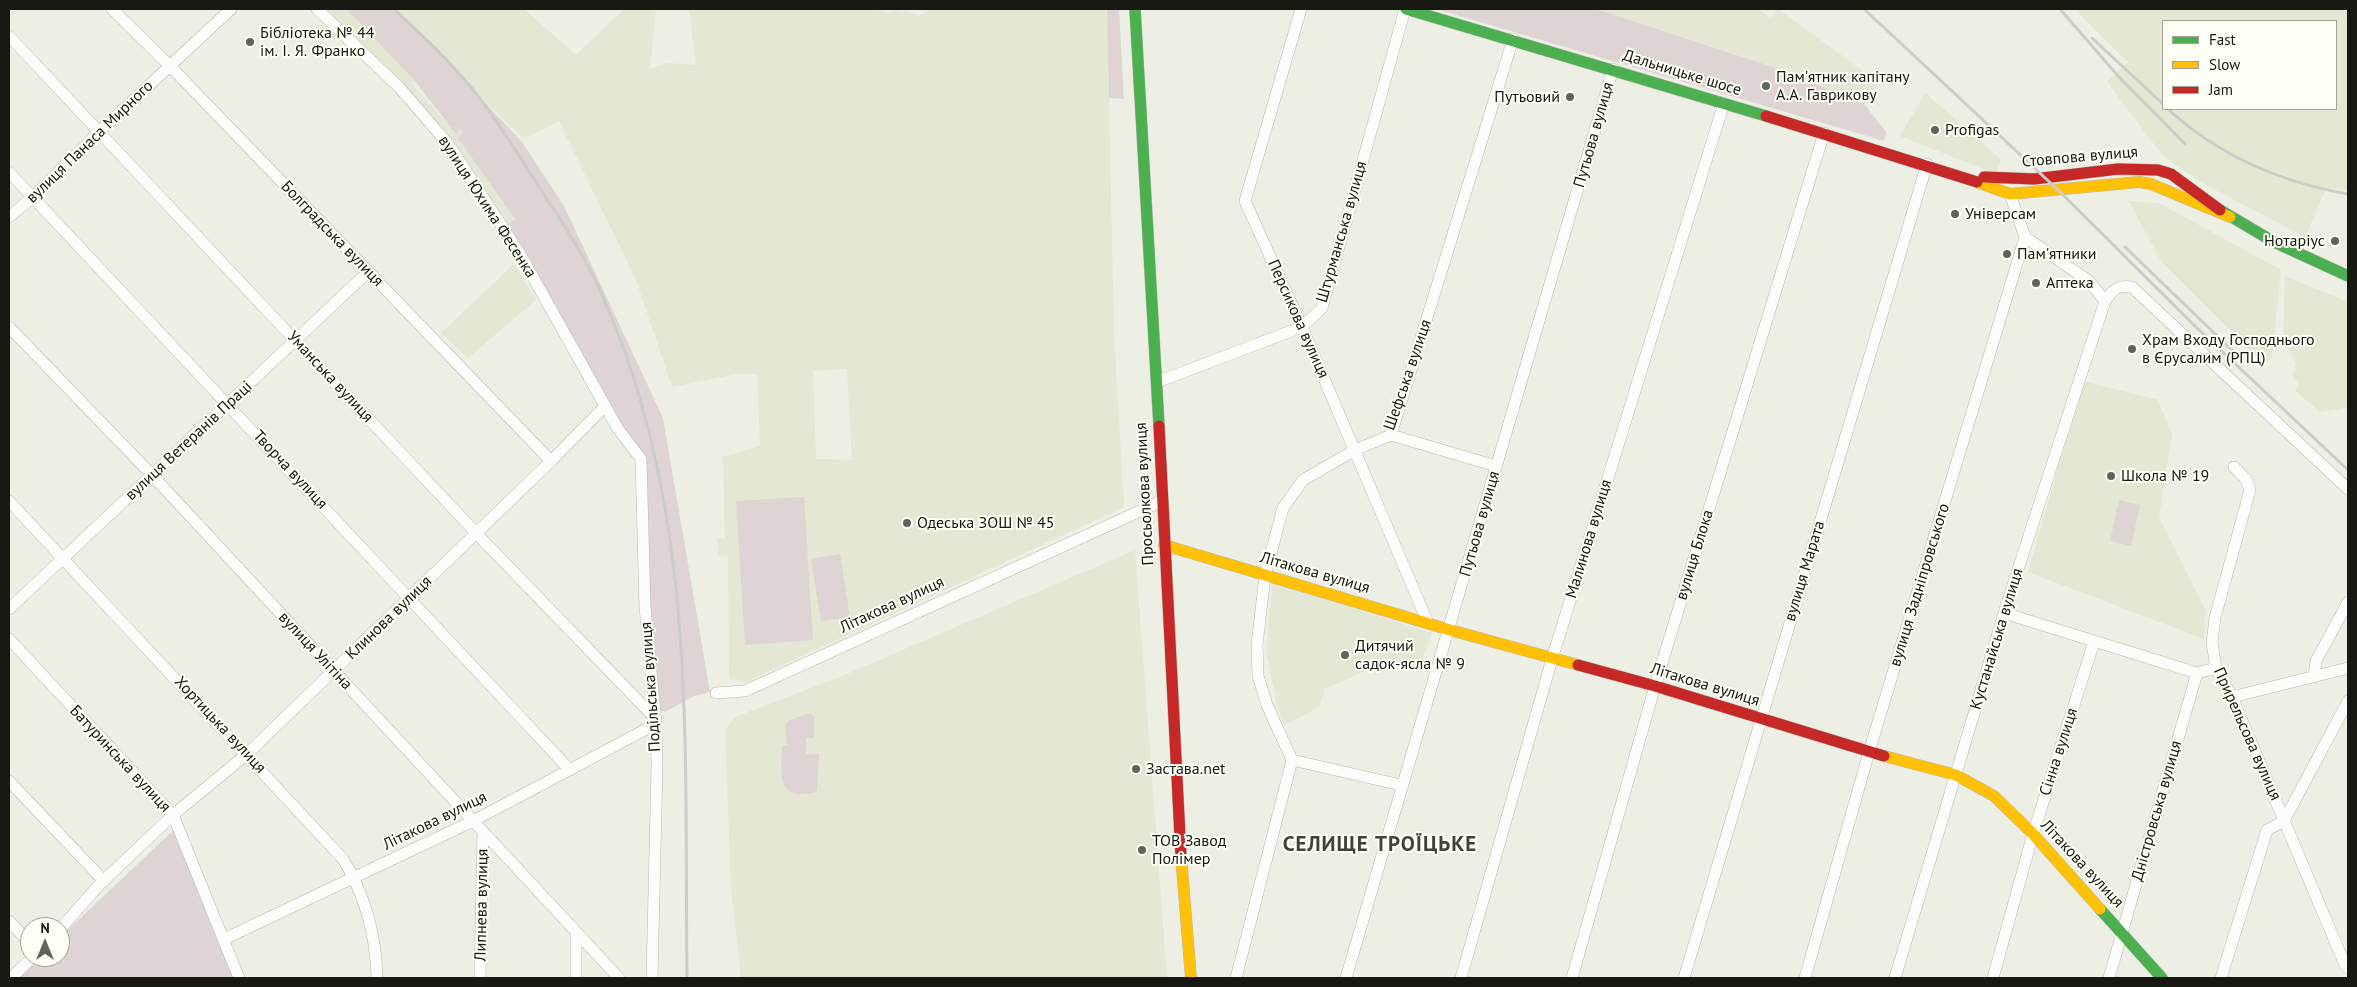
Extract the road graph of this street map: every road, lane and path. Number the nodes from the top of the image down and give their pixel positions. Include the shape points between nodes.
1 (112, 9) edge
2 (231, 9) edge
3 (317, 9) edge
4 (1135, 9) edge
5 (1301, 9) edge
6 (1406, 9) edge
7 (9, 36) edge
8 (1513, 39) junction
9 (170, 66) junction
10 (1613, 69) junction
11 (1724, 102) junction
12 (99, 132) junction
13 (1824, 133) junction
14 (1927, 164) junction
15 (1948, 170) junction
16 (9, 172) edge
17 (2010, 194) junction
18 (33, 197) junction
19 (9, 217) edge
20 (2230, 217) junction
21 (2025, 237) junction
22 (368, 272) junction
23 (2348, 276) edge
24 (2105, 301) junction
25 (9, 327) edge
26 (1302, 327) junction
27 (294, 340) junction
28 (1157, 382) junction
29 (228, 405) junction
30 (606, 406) junction
31 (1391, 435) junction
32 (1355, 450) junction
33 (551, 461) junction
34 (1496, 466) junction
35 (2234, 468) dead end
36 (152, 475) junction
37 (2348, 488) edge
38 (9, 501) edge
39 (1162, 501) junction
40 (476, 533) junction
41 (1164, 545) junction
42 (63, 559) junction
43 (1265, 576) junction
44 (410, 598) junction
45 (2348, 602) edge
46 (9, 610) edge
47 (2004, 613) junction
48 (1428, 623) junction
49 (1450, 630) junction
50 (9, 639) edge
51 (2094, 642) junction
52 (1552, 658) junction
53 (2216, 668) junction
54 (2348, 668) edge
55 (334, 671) junction
56 (2197, 673) junction
57 (2314, 677) junction
58 (1654, 686) junction
59 (716, 693) dead end
60 (2232, 697) junction
61 (2348, 701) edge
62 (1761, 719) junction
63 (654, 720) junction
64 (1870, 752) junction
65 (247, 754) junction
66 (1292, 760) junction
67 (570, 770) junction
68 (1956, 775) junction
69 (9, 781) edge
70 (1401, 785) junction
71 (172, 815) junction
72 (2284, 820) junction
73 (473, 821) junction
74 (483, 832) junction
75 (2033, 834) junction
76 (354, 878) junction
77 (104, 881) junction
78 (70, 918) edge
79 (9, 921) edge
80 (576, 932) junction
81 (2123, 932) junction
82 (20, 933) edge
83 (224, 939) junction
84 (23, 967) edge
85 (2348, 968) edge
86 (11, 978) edge
87 (239, 978) edge
88 (377, 978) edge
89 (480, 978) edge
90 (576, 978) edge
91 (619, 978) edge
92 (652, 978) edge
93 (1191, 978) edge
94 (1236, 978) edge
95 (1346, 978) edge
96 (1461, 978) edge
97 (1572, 978) edge
98 (1684, 978) edge
99 (1805, 978) edge
100 (1895, 978) edge
101 (1993, 978) edge
102 (2109, 978) edge
103 (2162, 978) edge
104 (2221, 978) edge

1 - 9 street, Болградська вулиця
2 - 9 street, вулиця Панаса Мирного
3 - 30 street, вулиця Юхима Фесенка via 400,88 449,145 520,254
4 - 28 street, Просьолкова вулиця
5 - 26 street, Персикова вулиця via 1245,201
6 - 8 street, Дальницьке шосе
6 - 26 street, Штурманська вулиця via 1322,308
7 - 12 street, Уманська вулиця
8 - 10 street, Дальницьке шосе
8 - 31 street, Шефська вулиця
9 - 12 street, вулиця Панаса Мирного
9 - 22 street, Болградська вулиця
10 - 11 street, Дальницьке шосе
10 - 34 street, Путьова вулиця
11 - 13 street, Дальницьке шосе
11 - 52 street, Малинова вулиця
12 - 18 street, вулиця Панаса Мирного
12 - 27 street, Уманська вулиця
13 - 14 street, Дальницьке шосе
13 - 58 street, вулиця Блока
14 - 15 street, Дальницьке шосе
14 - 62 street, вулиця Марата
15 - 17 street
15 - 20 street, Стовпова вулиця via 2000,180 2018,180 2138,167 2155,169 2171,174
16 - 18 street, Творча вулиця
17 - 20 street, Стовпова вулиця via 2124,182 2151,184
17 - 21 street
18 - 19 street, вулиця Панаса Мирного
18 - 29 street, Творча вулиця
20 - 23 street, Стовпова вулиця via 2274,242
21 - 24 street via 2089,281
21 - 64 street, вулиця Задніпровського
22 - 27 street, вулиця Ветеранів Праці
22 - 33 street, Болградська вулиця
24 - 37 street via 2115,289 2133,288
24 - 47 street, Кустанайська вулиця
25 - 36 street, вулиця Улітіна
26 - 28 street, Штурманська вулиця
26 - 32 street, Персикова вулиця
27 - 29 street, вулиця Ветеранів Праці
27 - 40 street, Уманська вулиця
28 - 39 street, Просьолкова вулиця
29 - 36 street, вулиця Ветеранів Праці
29 - 44 street, Творча вулиця
30 - 33 street, Клинова вулиця
30 - 63 street, Подільська вулиця via 618,429 641,459 645,607
31 - 32 street, Шефська вулиця
31 - 34 street
32 - 43 street, Шефська вулиця via 1303,480 1283,508
32 - 48 street, Персикова вулиця
33 - 40 street, Клинова вулиця
34 - 49 street, Путьова вулиця
35 - 53 street, Прирельсова вулиця via 2246,479 2250,490 2216,618 2212,643
36 - 42 street, вулиця Ветеранів Праці
36 - 55 street, вулиця Улітіна
38 - 42 street, Хортицька вулиця
39 - 41 street, Просьолкова вулиця
39 - 59 street, Літакова вулиця via 745,691
40 - 44 street, Клинова вулиця
40 - 63 street, Уманська вулиця
41 - 43 street, Літакова вулиця
41 - 93 street, Просьолкова вулиця via 1184,908
42 - 46 street, вулиця Ветеранів Праці
42 - 65 street, Хортицька вулиця
43 - 48 street, Літакова вулиця
43 - 66 street, Шефська вулиця via 1256,645 1258,676 1267,706
44 - 55 street, Клинова вулиця
44 - 67 street, Творча вулиця
45 - 57 street via 2316,661
47 - 51 street
47 - 68 street, Кустанайська вулиця
48 - 49 street, Літакова вулиця
49 - 52 street, Літакова вулиця
49 - 70 street, Путьова вулиця
50 - 71 street, Батуринська вулиця
51 - 56 street
51 - 75 street, Сінна вулиця
52 - 58 street, Літакова вулиця
52 - 96 street, Малинова вулиця
53 - 56 street
53 - 60 street, Прирельсова вулиця
54 - 57 street
55 - 65 street, Клинова вулиця
55 - 73 street, вулиця Улітіна
56 - 81 street, Дністровська вулиця
57 - 60 street
58 - 62 street, Літакова вулиця
58 - 97 street, вулиця Блока
60 - 72 street, Прирельсова вулиця
61 - 72 street
62 - 64 street, Літакова вулиця
62 - 98 street, вулиця Марата
63 - 67 street, Літакова вулиця
63 - 92 street, Подільська вулиця
64 - 68 street, Літакова вулиця
64 - 99 street, вулиця Задніпровського
65 - 71 street, Клинова вулиця
65 - 76 street, Хортицька вулиця via 343,858
66 - 70 street
66 - 94 street
67 - 73 street, Літакова вулиця
68 - 75 street, Літакова вулиця via 1994,796
68 - 100 street, Кустанайська вулиця
69 - 77 street
70 - 95 street, Путьова вулиця
71 - 77 street, Клинова вулиця
71 - 83 street, Батуринська вулиця
72 - 85 street, Прирельсова вулиця
72 - 104 street via 2267,830
73 - 74 street, вулиця Улітіна
73 - 76 street, Літакова вулиця
74 - 80 street, вулиця Улітіна
74 - 89 street, Липнева вулиця
75 - 81 street, Літакова вулиця
75 - 101 street, Сінна вулиця
76 - 83 street, Літакова вулиця
76 - 88 street, Хортицька вулиця via 373,932
77 - 78 street, Клинова вулиця
79 - 82 street
80 - 90 street
80 - 91 street, вулиця Улітіна
81 - 102 street, Дністровська вулиця
81 - 103 street, Літакова вулиця
83 - 87 street, Батуринська вулиця
84 - 86 street

